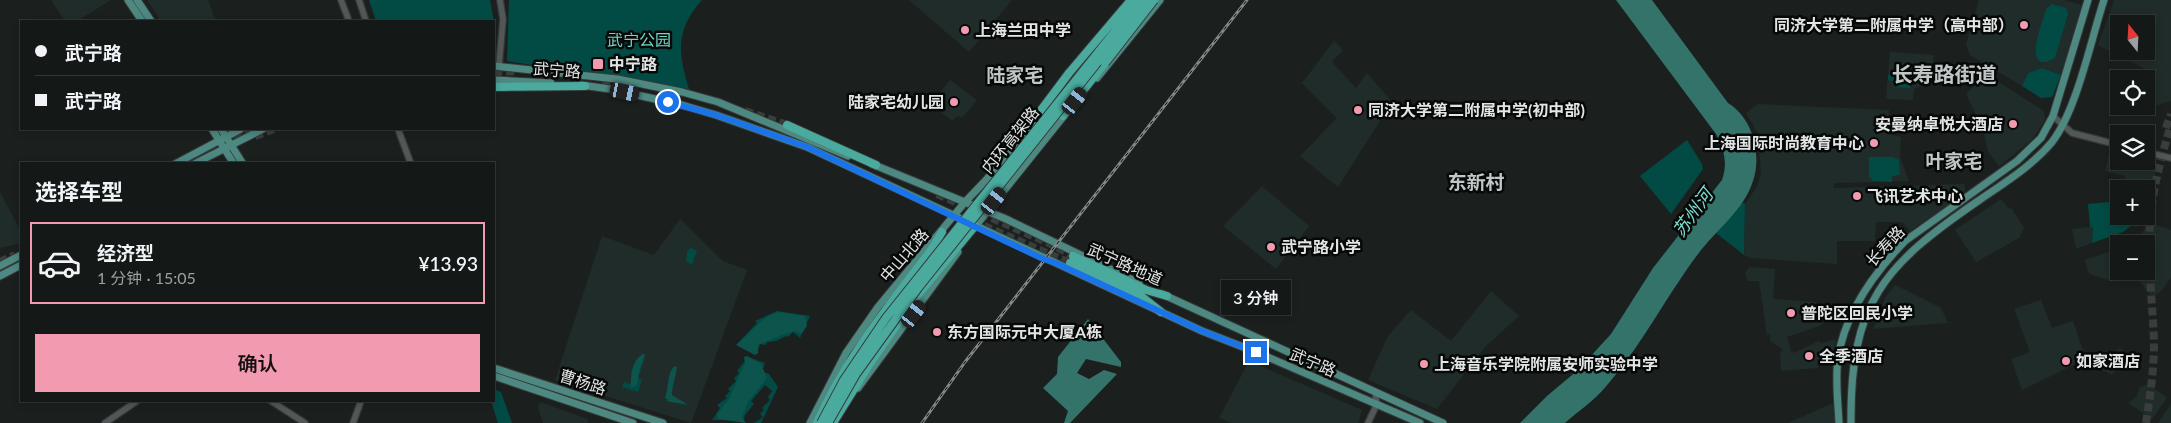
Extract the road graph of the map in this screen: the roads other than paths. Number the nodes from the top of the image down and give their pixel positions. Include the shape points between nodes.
1 (128, 0) edge
2 (137, 0) edge
3 (341, 0) edge
4 (358, 0) edge
5 (500, 0) edge
6 (1120, 0) edge
7 (1140, 0) edge
8 (1147, 0) edge
9 (1154, 0) edge
10 (1160, 0) edge
11 (2088, 0) edge
12 (2104, 0) edge
13 (1129, 2) edge
14 (141, 20) edge
15 (150, 20) edge
16 (349, 20) edge
17 (366, 20) edge
18 (1144, 20) junction
19 (496, 66) edge
20 (495, 80) edge
21 (585, 86) junction
22 (495, 88) edge
23 (1062, 116) junction
24 (2054, 116) junction
25 (2061, 124) junction
26 (787, 125) tunnel mouth
27 (237, 130) edge
28 (260, 130) tunnel mouth
29 (398, 130) edge
30 (222, 134) edge
31 (1021, 137) junction
32 (2110, 143) edge
33 (228, 146) junction
34 (2155, 154) edge
35 (2171, 158) edge
36 (178, 162) edge
37 (198, 162) edge
38 (233, 162) edge
39 (241, 162) edge
40 (410, 162) edge
41 (876, 165) junction
42 (965, 202) junction
43 (986, 210) junction
44 (955, 216) junction
45 (975, 226) junction
46 (942, 232) junction
47 (20, 256) edge
48 (0, 266) edge
49 (20, 266) edge
50 (0, 276) edge
51 (1167, 296) junction
52 (1161, 312) junction
53 (495, 368) edge
54 (495, 376) edge
55 (1375, 394) junction
56 (136, 402) edge
57 (273, 402) edge
58 (362, 402) edge
59 (1377, 404) junction
60 (104, 423) edge
61 (305, 423) edge
62 (352, 423) edge
63 (633, 423) edge
64 (663, 423) edge
65 (810, 423) edge
66 (817, 423) edge
67 (821, 423) edge
68 (828, 423) edge
69 (833, 423) edge
70 (838, 423) edge
71 (1368, 423) edge
72 (1420, 423) edge
73 (1443, 423) edge
74 (1839, 423) edge
75 (1851, 423) edge

1 - 14 main road
2 - 15 main road
3 - 16 street
4 - 17 street
5 - 19 street via 503,20
6 - 13 street
7 - 67 highway, 内环高架路, bridge via 886,318 844,380
8 - 68 highway, 内环高架路, bridge via 918,288 856,374
9 - 23 highway, bridge
10 - 18 main road
11 - 24 main road, 长寿路
12 - 25 main road, 长寿路 via 2076,93
13 - 18 street
13 - 31 main road, 中山北路
13 - 31 highway, bridge
18 - 23 main road via 1116,57
19 - 41 main road, 武宁路 via 617,79 682,92 718,102 834,151
20 - 21 main road, 武宁路
21 - 22 highway
21 - 44 main road, 武宁路 via 682,105 755,128 807,147
23 - 43 main road
24 - 25 street
24 - 74 main road, 长寿路 via 2041,138 2017,161 1905,241 1865,290 1842,336 1837,361
25 - 32 street via 2075,134
25 - 75 main road, 长寿路 via 2052,141 2029,164 1932,233 1889,275 1863,321 1855,348
26 - 41 highway
27 - 30 main road
28 - 33 main road
29 - 40 street
30 - 33 main road
30 - 36 main road
31 - 42 main road, 中山北路
33 - 37 main road
33 - 38 main road
33 - 39 main road
34 - 35 street
41 - 42 main road, 武宁路
42 - 43 main road, 武宁路
42 - 44 main road, 中山北路
43 - 45 main road
43 - 51 main road, 武宁路
44 - 45 main road, 武宁路
44 - 46 main road, 中山北路
45 - 52 main road, 武宁路
45 - 69 highway via 917,296
45 - 70 main road via 859,388
46 - 65 main road, 中山北路 via 861,331
46 - 66 highway via 860,343
47 - 48 main road
49 - 50 main road
51 - 52 highway, 武宁路地道 via 1071,259 1142,297
51 - 55 main road, 武宁路
52 - 59 main road, 武宁路
53 - 64 main road, 曹杨路
54 - 63 main road, 曹杨路
55 - 59 street
55 - 73 main road, 武宁路
56 - 60 street
57 - 61 street
58 - 62 street
59 - 71 street
59 - 72 main road, 武宁路

